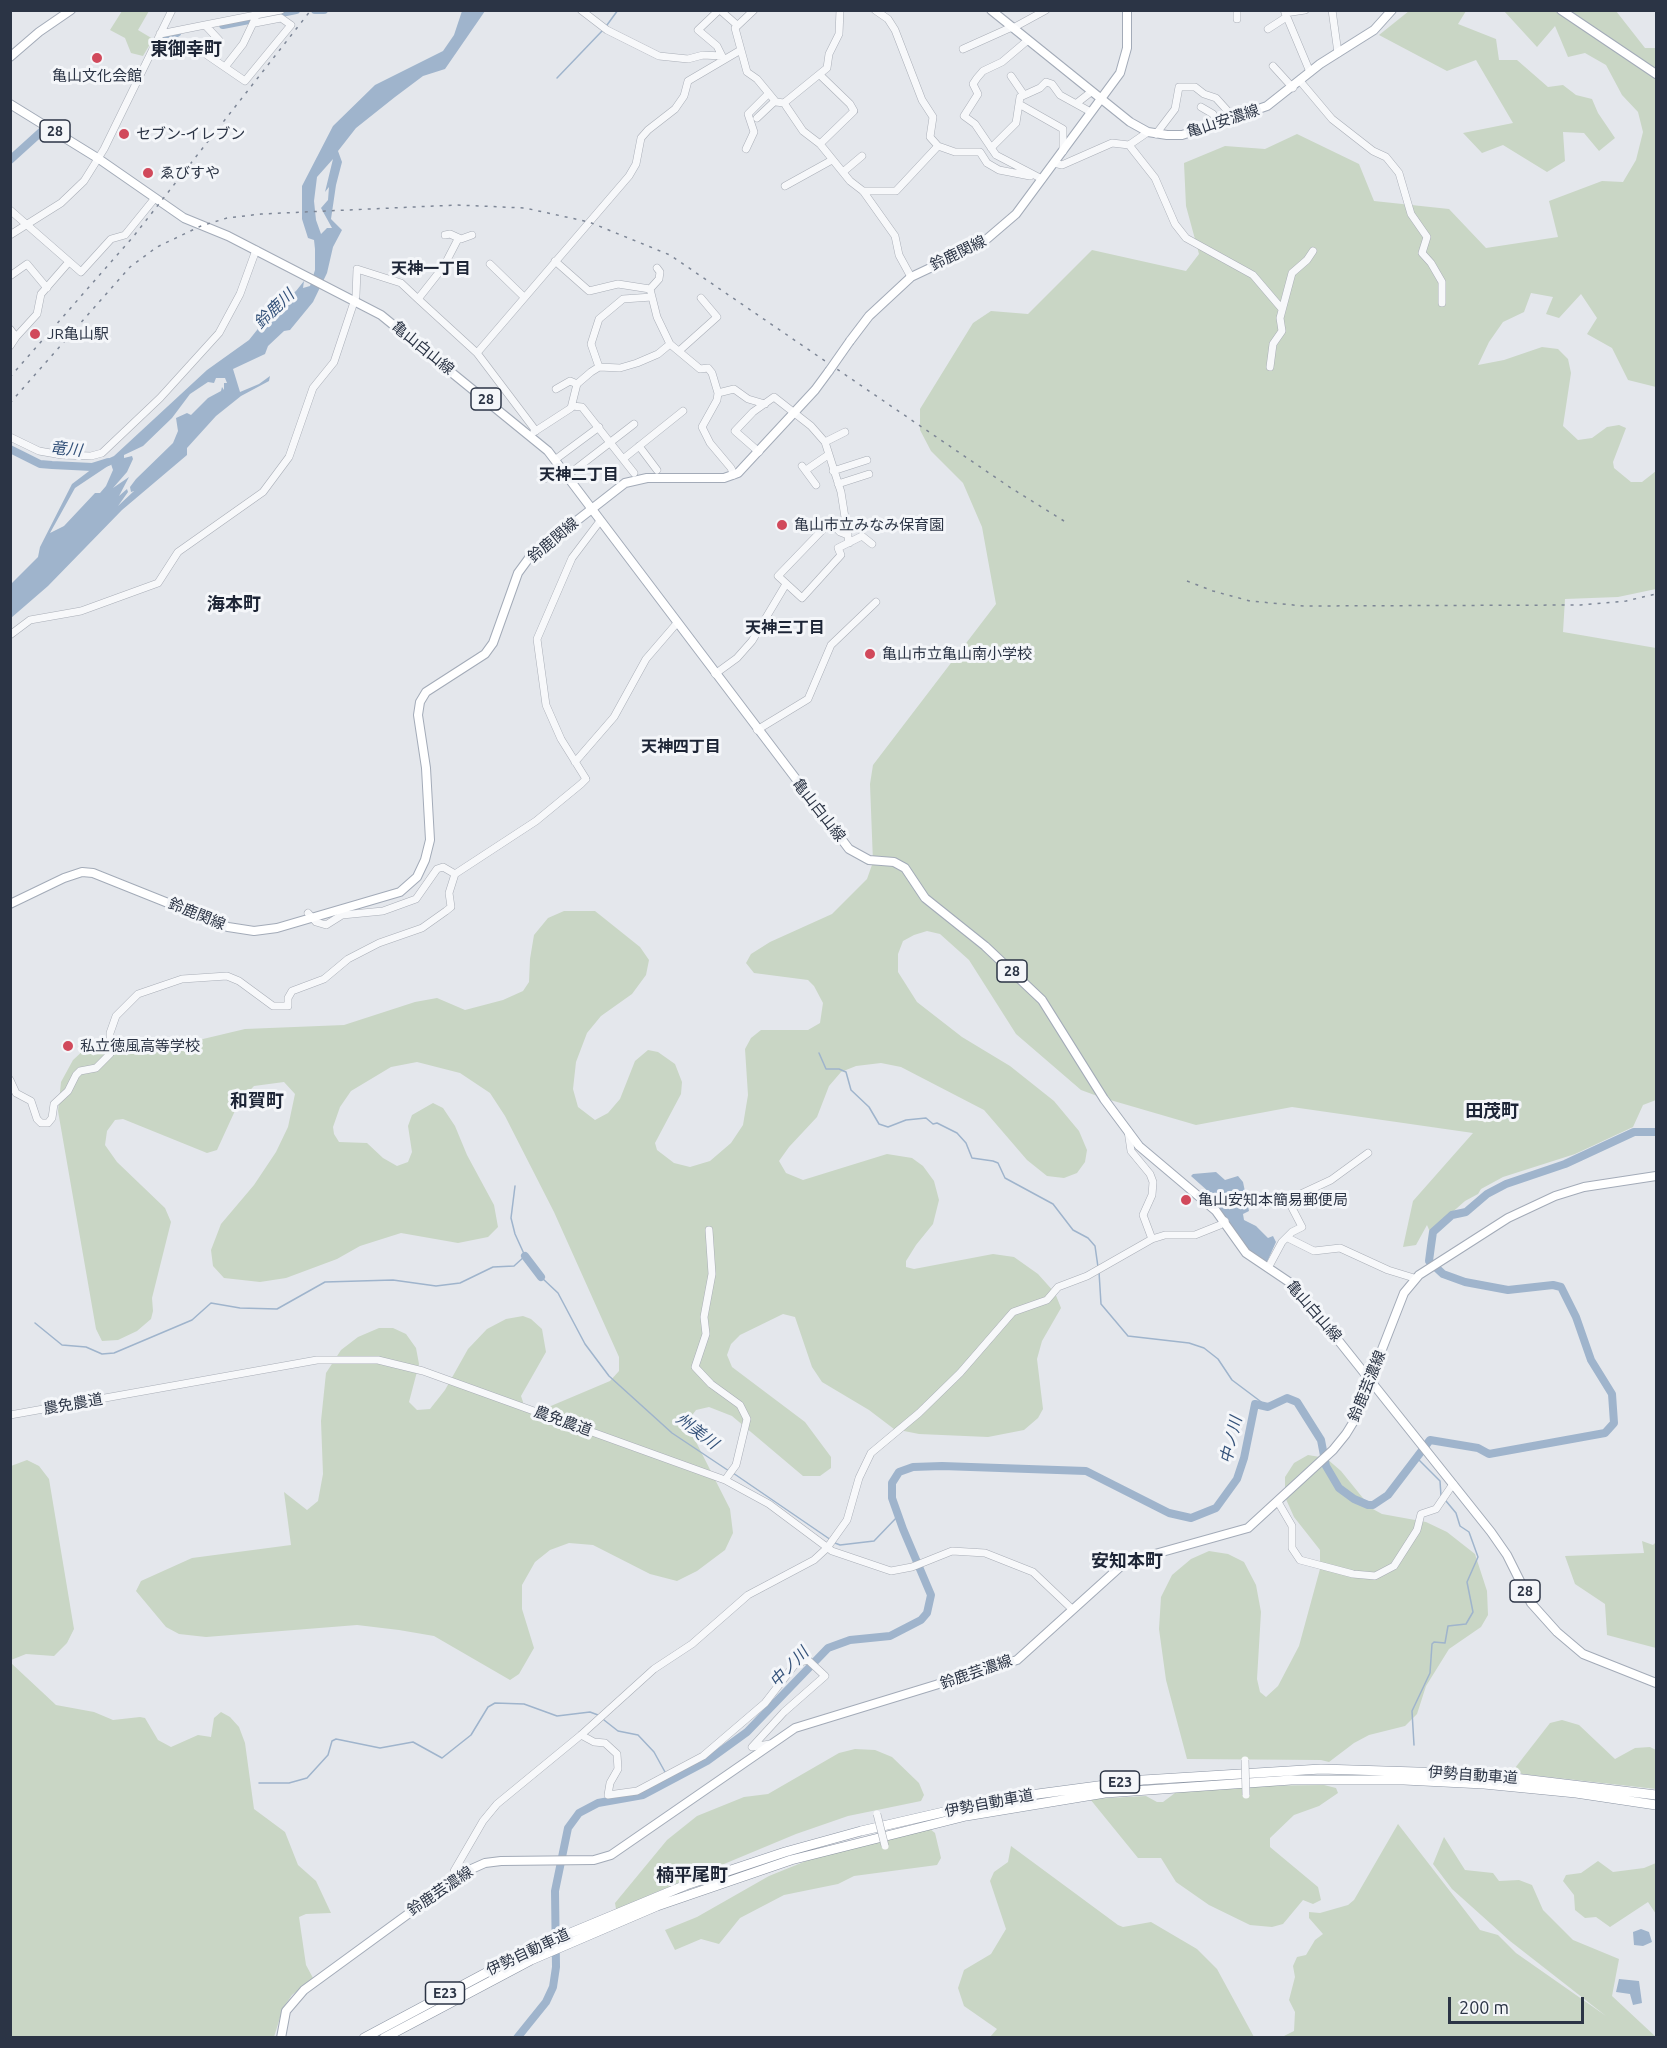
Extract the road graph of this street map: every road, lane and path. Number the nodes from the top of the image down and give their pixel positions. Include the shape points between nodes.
1 (71, 10) edge
2 (172, 10) edge
3 (281, 10) edge
4 (580, 10) edge
5 (720, 10) edge
6 (754, 10) edge
7 (840, 10) edge
8 (875, 10) edge
9 (991, 10) edge
10 (1046, 10) edge
11 (1127, 10) edge
12 (1305, 10) edge
13 (1332, 10) edge
14 (1392, 10) edge
15 (1561, 10) edge
16 (1285, 14) edge
17 (253, 16) edge
18 (205, 25) junction
19 (736, 25) junction
20 (1012, 28) junction
21 (1268, 29) dead end
22 (160, 33) junction
23 (1028, 40) junction
24 (963, 49) dead end
25 (739, 51) junction
26 (1338, 53) junction
27 (10, 57) edge
28 (723, 57) junction
29 (1273, 66) dead end
30 (225, 67) junction
31 (1310, 72) junction
32 (1656, 74) edge
33 (820, 75) junction
34 (1011, 76) dead end
35 (1300, 81) junction
36 (1293, 88) junction
37 (1091, 92) junction
38 (768, 94) junction
39 (1024, 95) junction
40 (1101, 100) junction
41 (775, 101) junction
42 (784, 103) junction
43 (1077, 103) junction
44 (10, 104) edge
45 (1018, 104) junction
46 (1201, 107) dead end
47 (1089, 111) dead end
48 (757, 118) dead end
49 (1234, 118) junction
50 (1217, 124) junction
51 (1152, 133) junction
52 (820, 144) junction
53 (1129, 145) junction
54 (938, 146) junction
55 (992, 148) junction
56 (746, 149) dead end
57 (1063, 151) junction
58 (862, 156) dead end
59 (99, 159) junction
60 (832, 160) junction
61 (1054, 163) junction
62 (843, 172) junction
63 (1038, 178) junction
64 (785, 186) dead end
65 (863, 191) junction
66 (155, 198) junction
67 (10, 210) edge
68 (27, 225) junction
69 (10, 235) edge
70 (445, 235) dead end
71 (472, 235) dead end
72 (458, 239) junction
73 (257, 251) junction
74 (1313, 251) dead end
75 (555, 261) junction
76 (68, 263) junction
77 (490, 264) dead end
78 (657, 268) dead end
79 (10, 276) edge
80 (911, 277) junction
81 (47, 288) junction
82 (651, 293) junction
83 (524, 297) junction
84 (418, 298) junction
85 (701, 298) dead end
86 (353, 299) junction
87 (1442, 303) dead end
88 (1282, 309) junction
89 (10, 329) edge
90 (16, 338) junction
91 (670, 344) junction
92 (10, 346) edge
93 (679, 351) junction
94 (477, 353) junction
95 (599, 367) junction
96 (1270, 367) dead end
97 (577, 384) junction
98 (556, 389) dead end
99 (718, 393) junction
100 (765, 404) junction
101 (572, 406) junction
102 (683, 411) dead end
103 (794, 413) junction
104 (634, 424) dead end
105 (598, 427) junction
106 (845, 432) dead end
107 (532, 433) junction
108 (10, 437) edge
109 (610, 442) junction
110 (825, 442) junction
111 (639, 446) junction
112 (759, 452) junction
113 (828, 455) junction
114 (556, 459) junction
115 (623, 459) junction
116 (867, 460) dead end
117 (657, 470) dead end
118 (833, 471) junction
119 (634, 473) dead end
120 (567, 474) junction
121 (869, 474) dead end
122 (734, 475) junction
123 (544, 478) dead end
124 (816, 484) dead end
125 (838, 484) junction
126 (590, 508) junction
127 (600, 521) junction
128 (849, 539) junction
129 (872, 544) dead end
130 (786, 584) junction
131 (876, 602) dead end
132 (677, 623) junction
133 (10, 635) edge
134 (715, 674) junction
135 (757, 730) junction
136 (575, 762) junction
137 (455, 874) junction
138 (10, 904) edge
139 (309, 915) junction
140 (10, 1080) edge
141 (1128, 1131) junction
142 (1368, 1153) dead end
143 (1656, 1176) edge
144 (1225, 1221) junction
145 (709, 1230) dead end
146 (1288, 1238) junction
147 (1152, 1239) junction
148 (1268, 1268) junction
149 (1414, 1278) junction
150 (1370, 1379) junction
151 (10, 1415) edge
152 (728, 1474) junction
153 (1454, 1484) junction
154 (1278, 1502) junction
155 (829, 1546) junction
156 (1072, 1609) junction
157 (1656, 1683) edge
158 (581, 1735) junction
159 (770, 1744) junction
160 (1245, 1760) dead end
161 (1246, 1795) dead end
162 (1656, 1795) edge
163 (1656, 1805) edge
164 (877, 1814) dead end
165 (885, 1846) dead end
166 (467, 1871) junction
167 (603, 1923) junction
168 (529, 1956) junction
169 (281, 2037) edge
170 (364, 2037) edge
171 (384, 2037) edge

1 - 27 main road
2 - 22 street
3 - 17 street
4 - 28 street via 605,28 666,58
5 - 19 street
5 - 28 street via 698,30 717,46
6 - 19 street
7 - 33 street via 839,34 827,68
8 - 54 street via 888,19 897,35 921,100 933,117 930,137
9 - 20 main road
10 - 20 street
11 - 40 main road, 鈴鹿関線 via 1124,61
12 - 16 street
13 - 26 street
14 - 26 main road, 亀山安濃線 via 1374,30
15 - 32 main road
16 - 21 street
16 - 31 street
17 - 18 street
17 - 30 street via 243,44
17 - 30 street via 281,18 291,25 245,81
18 - 22 street
18 - 30 street via 219,40 207,55
19 - 25 street
20 - 23 main road
20 - 24 street
22 - 59 street
23 - 37 main road
23 - 55 street via 1002,62 983,71 973,84 978,94 964,116 975,124
25 - 28 street
25 - 38 street via 747,72
26 - 31 main road, 亀山安濃線
28 - 75 street via 688,81 675,109 641,138 636,164 629,176
29 - 36 street
31 - 35 main road, 亀山安濃線
33 - 42 street
33 - 52 street via 854,111
34 - 39 street
35 - 36 main road, 亀山安濃線
35 - 87 street via 1332,119 1386,157 1399,173 1411,214 1427,237 1422,253 1442,282
36 - 49 main road, 亀山安濃線 via 1267,106
37 - 40 main road
37 - 43 street
38 - 41 street
38 - 56 street via 748,114 754,132
39 - 43 street via 1046,82
39 - 45 street
40 - 51 main road
40 - 57 main road, 鈴鹿関線
41 - 42 street
41 - 48 street
42 - 52 street via 803,131
43 - 47 street
44 - 59 main road, 亀山白山線 / 28
45 - 55 street via 1016,123
45 - 57 street via 1063,129
46 - 50 street via 1213,114
49 - 50 main road, 亀山安濃線
49 - 51 street via 1216,98 1195,87 1179,87 1175,109
50 - 51 main road, 亀山安濃線 via 1182,135
51 - 53 street
52 - 60 street
53 - 61 street via 1112,143 1062,165
53 - 88 street via 1155,178 1186,238 1253,275
54 - 63 street via 955,152 980,152 987,164 999,170
54 - 65 street via 896,191
55 - 63 street via 1003,160
57 - 61 main road, 鈴鹿関線
58 - 62 street
59 - 66 main road, 亀山白山線 / 28
59 - 68 street via 67,199
60 - 62 street
60 - 64 street
61 - 63 main road, 鈴鹿関線
62 - 65 street
63 - 80 main road, 鈴鹿関線 via 1016,214 990,239
65 - 80 street via 895,236 899,255
66 - 73 main road, 亀山白山線 / 28 via 187,219
66 - 76 street via 125,235 111,239 81,272
67 - 68 street
68 - 69 street
68 - 76 street
70 - 72 street
71 - 72 street
72 - 84 street via 444,266
73 - 86 main road, 亀山白山線 / 28
73 - 108 street via 238,300 219,333 153,406 102,453 62,455 39,451
74 - 88 street via 1292,273
75 - 82 street via 589,291 618,284
75 - 83 street
76 - 81 street
77 - 83 street
78 - 82 street via 659,279
79 - 81 street via 27,264
80 - 103 main road, 鈴鹿関線, bridge via 869,316
81 - 90 street via 41,294 37,314
82 - 91 street
82 - 95 street via 623,299 599,319 591,344
83 - 94 street
84 - 86 street via 401,283 357,269
84 - 94 street
85 - 93 street via 717,317
86 - 107 main road, 亀山白山線 / 28 via 381,315
86 - 133 street via 334,362 313,388 289,457 263,492 178,552 158,583 81,611 30,620
88 - 96 street via 1282,331 1273,344
89 - 90 street
90 - 92 street
91 - 93 street
91 - 95 street via 637,363 620,368
93 - 99 street via 703,370 710,370
94 - 107 street
95 - 97 street
97 - 98 street via 570,381
97 - 101 street
99 - 100 street via 734,388 748,399
99 - 122 street via 702,427
100 - 103 street via 774,398
100 - 112 street via 735,431
101 - 105 street via 582,407
101 - 107 street
102 - 111 street
103 - 110 street
103 - 112 main road, 鈴鹿関線
104 - 109 street
105 - 109 street
105 - 114 street
106 - 110 street
107 - 114 main road, 亀山白山線 / 28
109 - 115 street
109 - 120 street
110 - 113 street
111 - 115 street
111 - 117 street
112 - 122 main road, 鈴鹿関線
113 - 118 street
113 - 124 street via 804,468
114 - 120 main road, 亀山白山線 / 28
115 - 119 street
116 - 118 street
118 - 125 street
120 - 123 street
120 - 126 main road, 亀山白山線 / 28
121 - 125 street
122 - 126 main road, 鈴鹿関線 via 635,480
125 - 128 street
126 - 127 main road, 亀山白山線 / 28
126 - 139 main road, 鈴鹿関線 via 529,558 518,573 494,643 485,654 426,692 420,702 430,840 417,877 400,892
127 - 132 main road, 亀山白山線 / 28
127 - 136 street via 572,558 536,642 546,705
128 - 129 street via 862,537
128 - 130 street via 838,548 841,555 802,598
128 - 130 street via 830,522 778,576
130 - 134 street via 752,642
131 - 135 street via 831,645 808,699
132 - 134 main road, 亀山白山線 / 28
132 - 136 street via 642,665 614,717
134 - 135 main road, 亀山白山線 / 28
135 - 141 main road, 亀山白山線 / 28 via 849,849 868,860 894,862 905,868 925,898 985,946 1042,1000
136 - 137 street via 586,780 536,821
137 - 139 street via 437,868 416,899 396,908 342,915 326,925
137 - 140 street via 449,893 451,907 446,911 422,928 348,959 324,979 292,991 288,1005 273,1006 227,976 189,977 138,994 113,1021 110,1054 99,1066 76,1075 68,1091 54,1104 48,1123 37,1119 33,1103 16,1093
138 - 139 main road, 鈴鹿関線 via 82,872 109,877 228,927 254,931
141 - 144 main road, 亀山白山線 / 28 via 1139,1146
141 - 147 street via 1131,1151 1154,1182 1143,1215
142 - 146 street via 1330,1180 1288,1200 1302,1227
143 - 149 main road, 鈴鹿芸濃線 via 1584,1187 1555,1196 1508,1218
144 - 147 street via 1195,1235
144 - 148 main road, 亀山白山線 / 28 via 1246,1253
145 - 152 street via 712,1274 704,1317 706,1334 695,1368 745,1413 738,1459
146 - 148 street via 1281,1242
146 - 149 street via 1314,1251 1340,1248
147 - 155 street via 1124,1257 1058,1287 1047,1300 1013,1312 919,1413 871,1453 847,1520
148 - 150 main road, 亀山白山線 / 28 via 1295,1286
149 - 150 main road, 鈴鹿芸濃線 via 1401,1300
150 - 153 main road, 亀山白山線 / 28
150 - 154 main road, 鈴鹿芸濃線 via 1354,1421 1333,1450
151 - 152 street, 農免農道 via 317,1360 378,1360 423,1371
152 - 155 street, 農免農道
153 - 154 street via 1436,1509 1420,1514 1417,1530 1394,1566 1375,1576 1300,1560 1292,1548 1292,1526
153 - 157 main road, 亀山白山線 / 28 via 1503,1549 1538,1612 1565,1641 1589,1657
154 - 156 main road, 鈴鹿芸濃線 via 1242,1531 1120,1567
155 - 156 street, 農免農道 via 891,1570 961,1550 985,1553 1033,1572
155 - 158 street via 814,1560 750,1594 698,1640 654,1669
156 - 159 main road, 鈴鹿芸濃線 via 1017,1660 795,1728
158 - 159 street via 605,1743 616,1754 618,1769 608,1795 637,1791 703,1756 765,1703 796,1663 808,1660 825,1676 752,1747
158 - 166 street via 489,1812 454,1871
159 - 166 main road, 鈴鹿芸濃線 via 611,1855 594,1860 501,1861
160 - 161 street, bridge
162 - 167 highway, 伊勢自動車道 / E23 via 1546,1780 1374,1770 1251,1772 1102,1784 1000,1800 861,1831 719,1874
163 - 167 highway, 伊勢自動車道 / E23 via 1542,1789 1404,1780 1251,1781 1105,1793 966,1816 845,1845
164 - 165 street, bridge
166 - 169 main road, 鈴鹿芸濃線 via 304,1990 286,2011
167 - 168 highway, 伊勢自動車道 / E23
168 - 170 highway, 伊勢自動車道 / E23
168 - 171 highway, 伊勢自動車道 / E23

